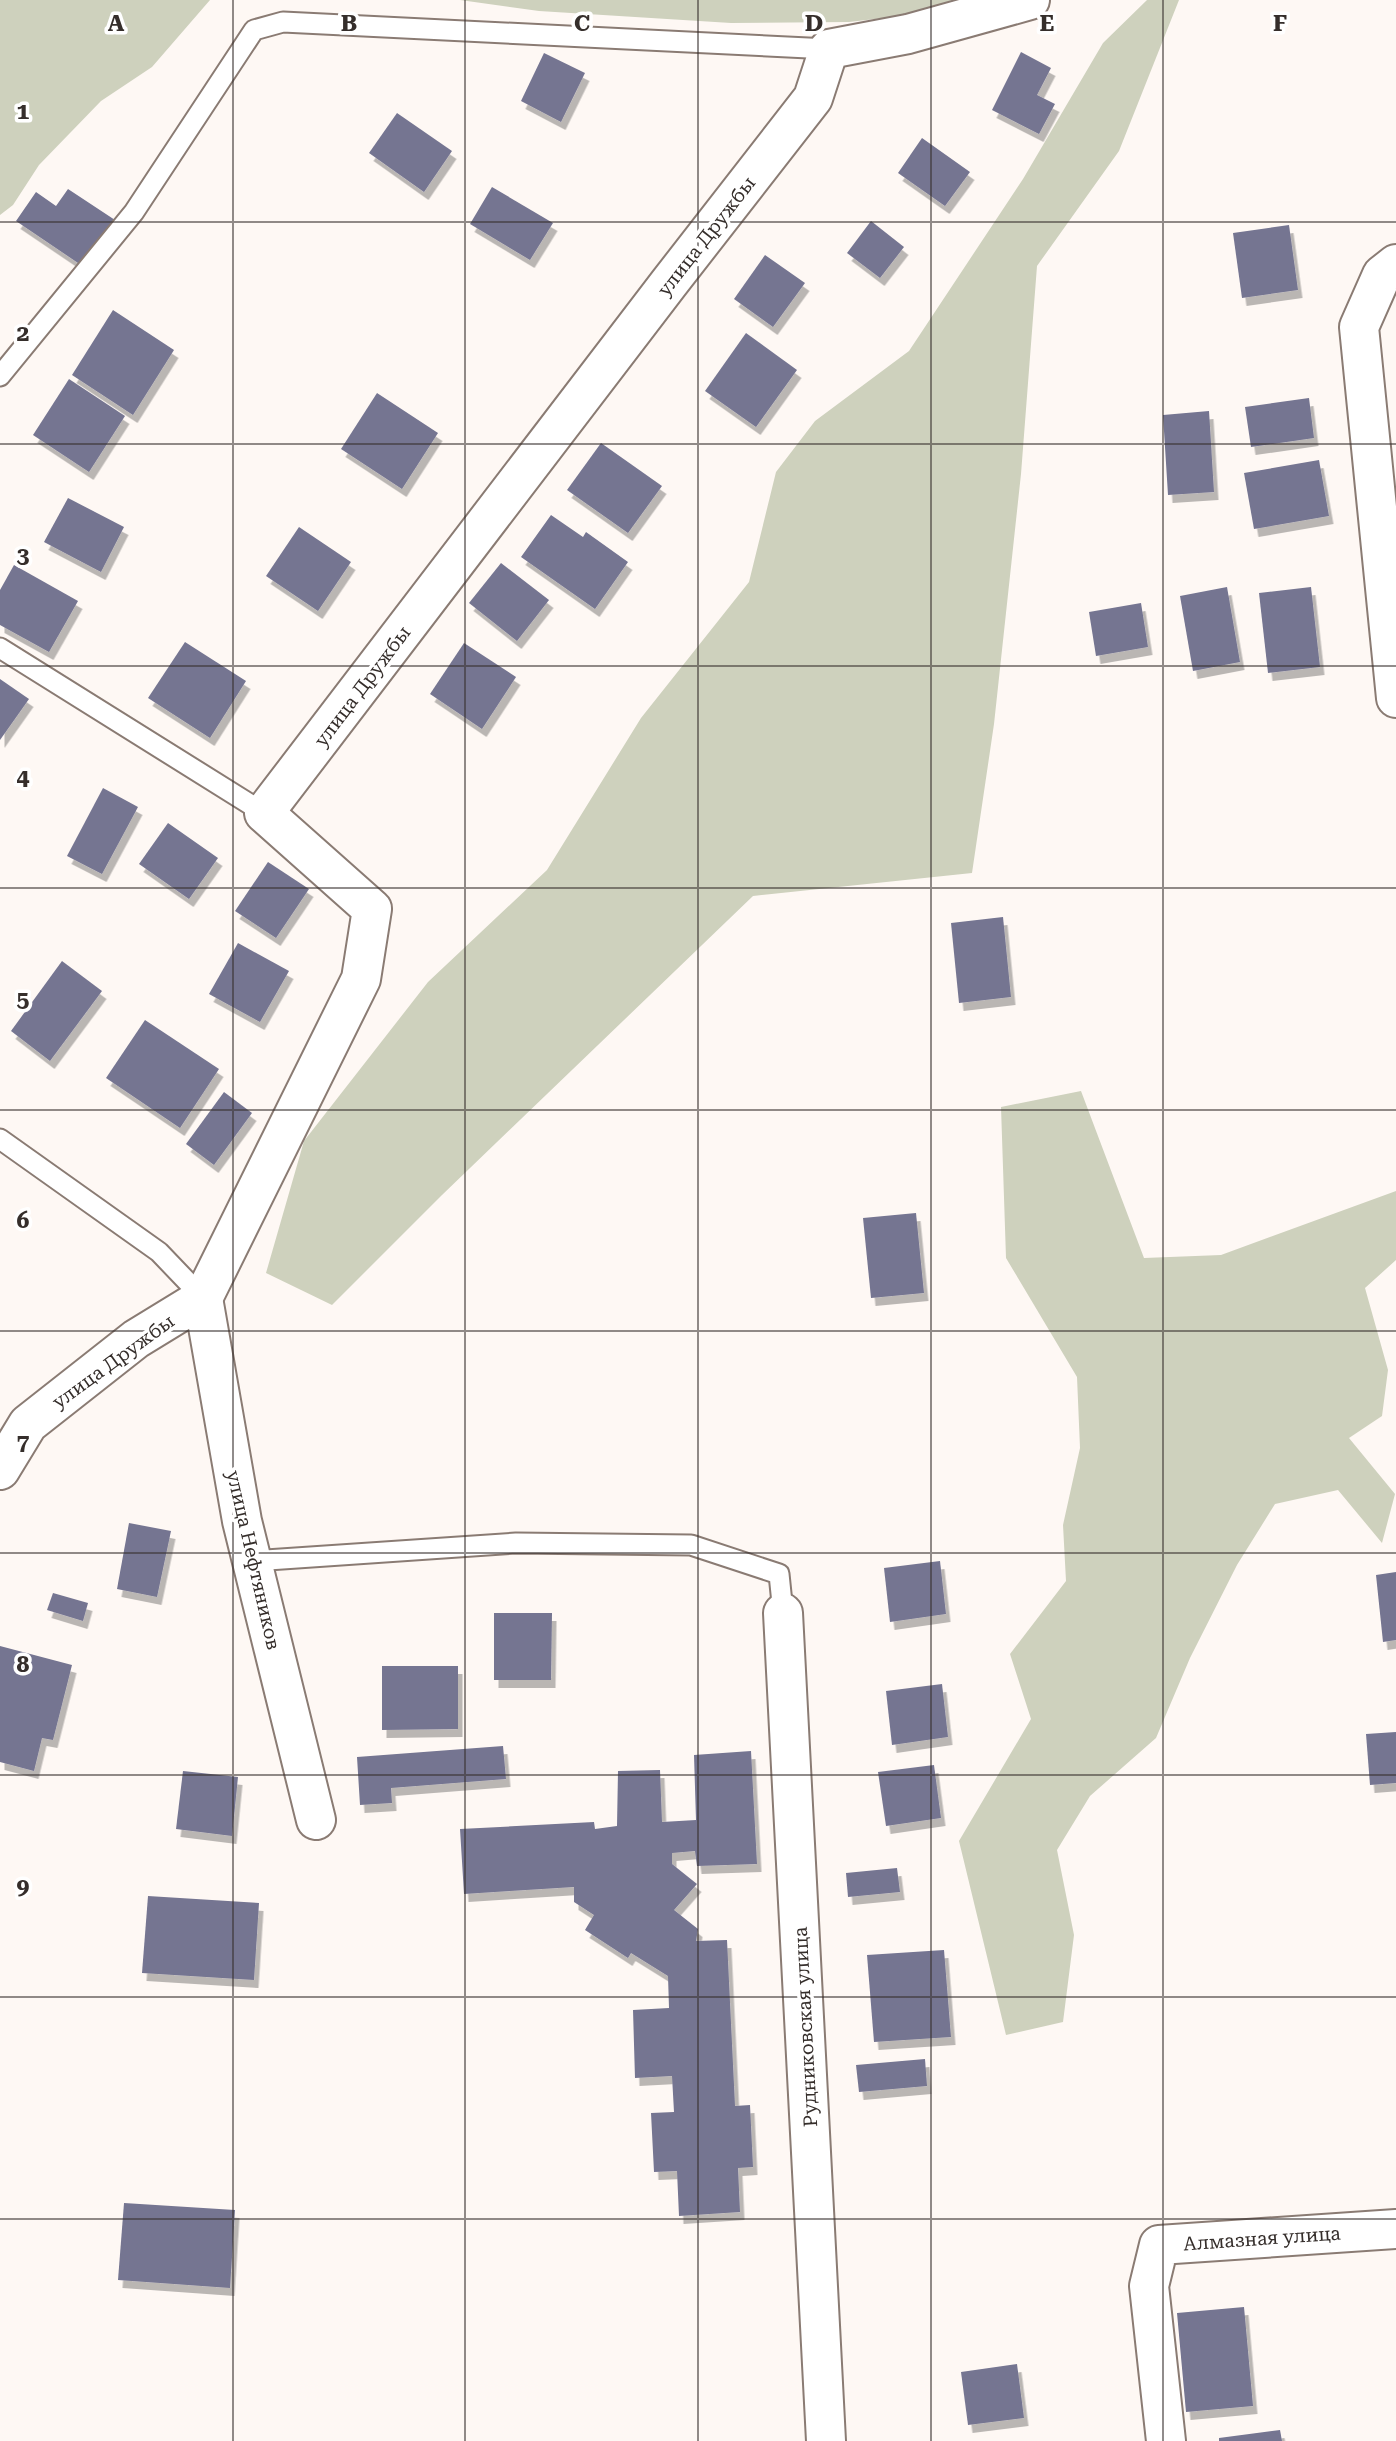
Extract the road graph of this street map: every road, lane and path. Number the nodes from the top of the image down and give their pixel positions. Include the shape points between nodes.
1 (1030, 0) edge
2 (829, 49) junction
3 (1396, 264) edge
4 (0, 376) edge
5 (0, 648) edge
6 (1396, 698) edge
7 (264, 813) junction
8 (0, 1139) edge
9 (202, 1298) junction
10 (0, 1470) edge
11 (252, 1561) junction
12 (783, 1613) joint
13 (316, 1820) dead end
14 (1396, 2229) edge
15 (826, 2441) edge
16 (1166, 2441) edge

1 - 2 street via 908,34
2 - 4 lane via 283,22 254,30 134,212
2 - 7 street, улица Дружбы via 813,98
3 - 6 street via 1382,275 1359,327
5 - 7 lane
7 - 9 street via 372,909 361,979
8 - 9 lane via 159,1252
9 - 10 street, улица Дружбы via 136,1339 28,1424
9 - 11 street, улица Нефтяников
11 - 12 lane via 516,1543 691,1545 779,1574
11 - 13 street, улица Нефтяников
12 - 15 street, Рудниковская улица
14 - 16 street, Алмазная улица via 1159,2245 1149,2286

